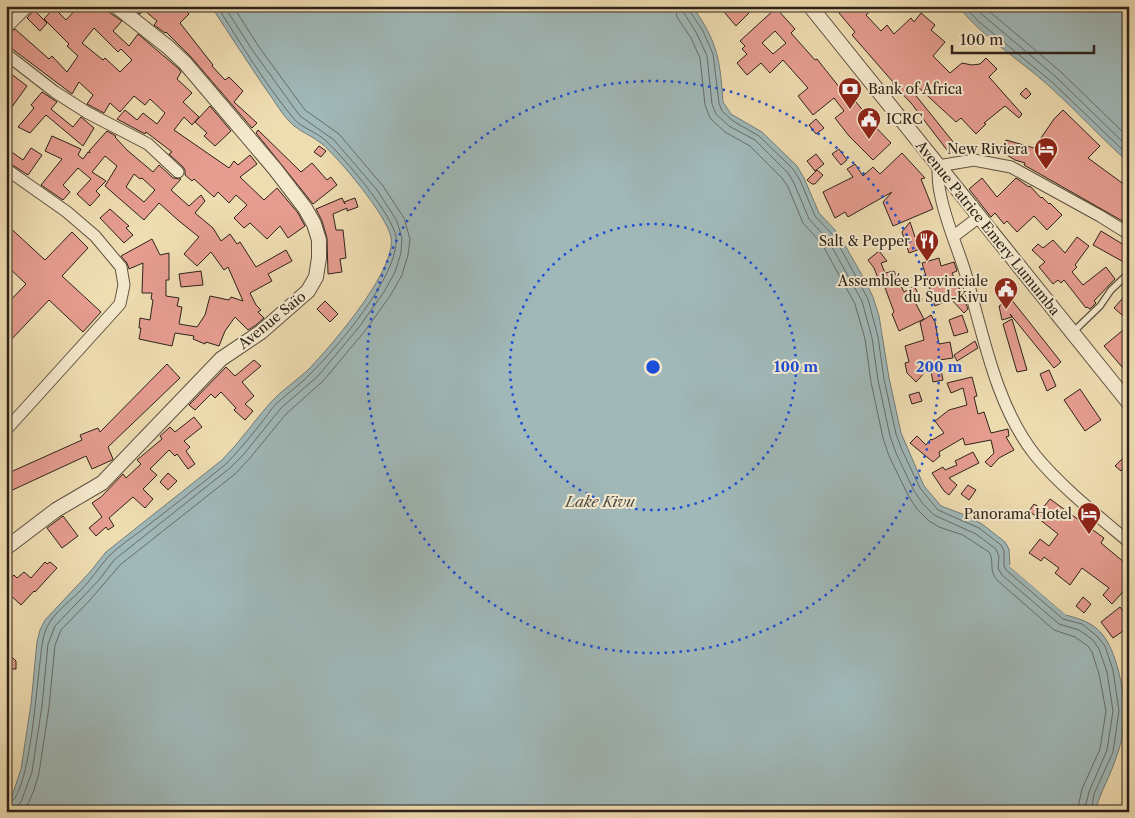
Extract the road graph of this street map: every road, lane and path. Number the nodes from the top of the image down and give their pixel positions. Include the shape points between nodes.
1 (28, 6) edge
2 (116, 6) edge
3 (810, 6) edge
4 (6, 28) edge
5 (6, 54) edge
6 (938, 166) junction
7 (6, 169) edge
8 (178, 172) dead end
9 (979, 217) junction
10 (1129, 234) edge
11 (954, 236) junction
12 (1129, 273) edge
13 (6, 276) edge
14 (6, 283) edge
15 (1072, 332) junction
16 (1129, 403) edge
17 (6, 430) edge
18 (1129, 542) edge
19 (6, 548) edge

1 - 4 street
2 - 19 street, Avenue Saïo via 185,63 305,208 318,240 316,277 308,291 261,332 221,358 102,483 56,510
3 - 6 street, Avenue Patrice Emery Lumumba
5 - 8 street via 88,113 148,144
6 - 9 street, Avenue Patrice Emery Lumumba
6 - 10 street via 974,160 1012,167
6 - 11 street via 939,190
7 - 17 street via 95,236 121,266 124,285 120,304
9 - 11 street
9 - 15 street, Avenue Patrice Emery Lumumba
11 - 18 street via 993,368 1017,428 1035,455 1071,492
12 - 15 lane
13 - 14 lane
15 - 16 street, Avenue Patrice Emery Lumumba

